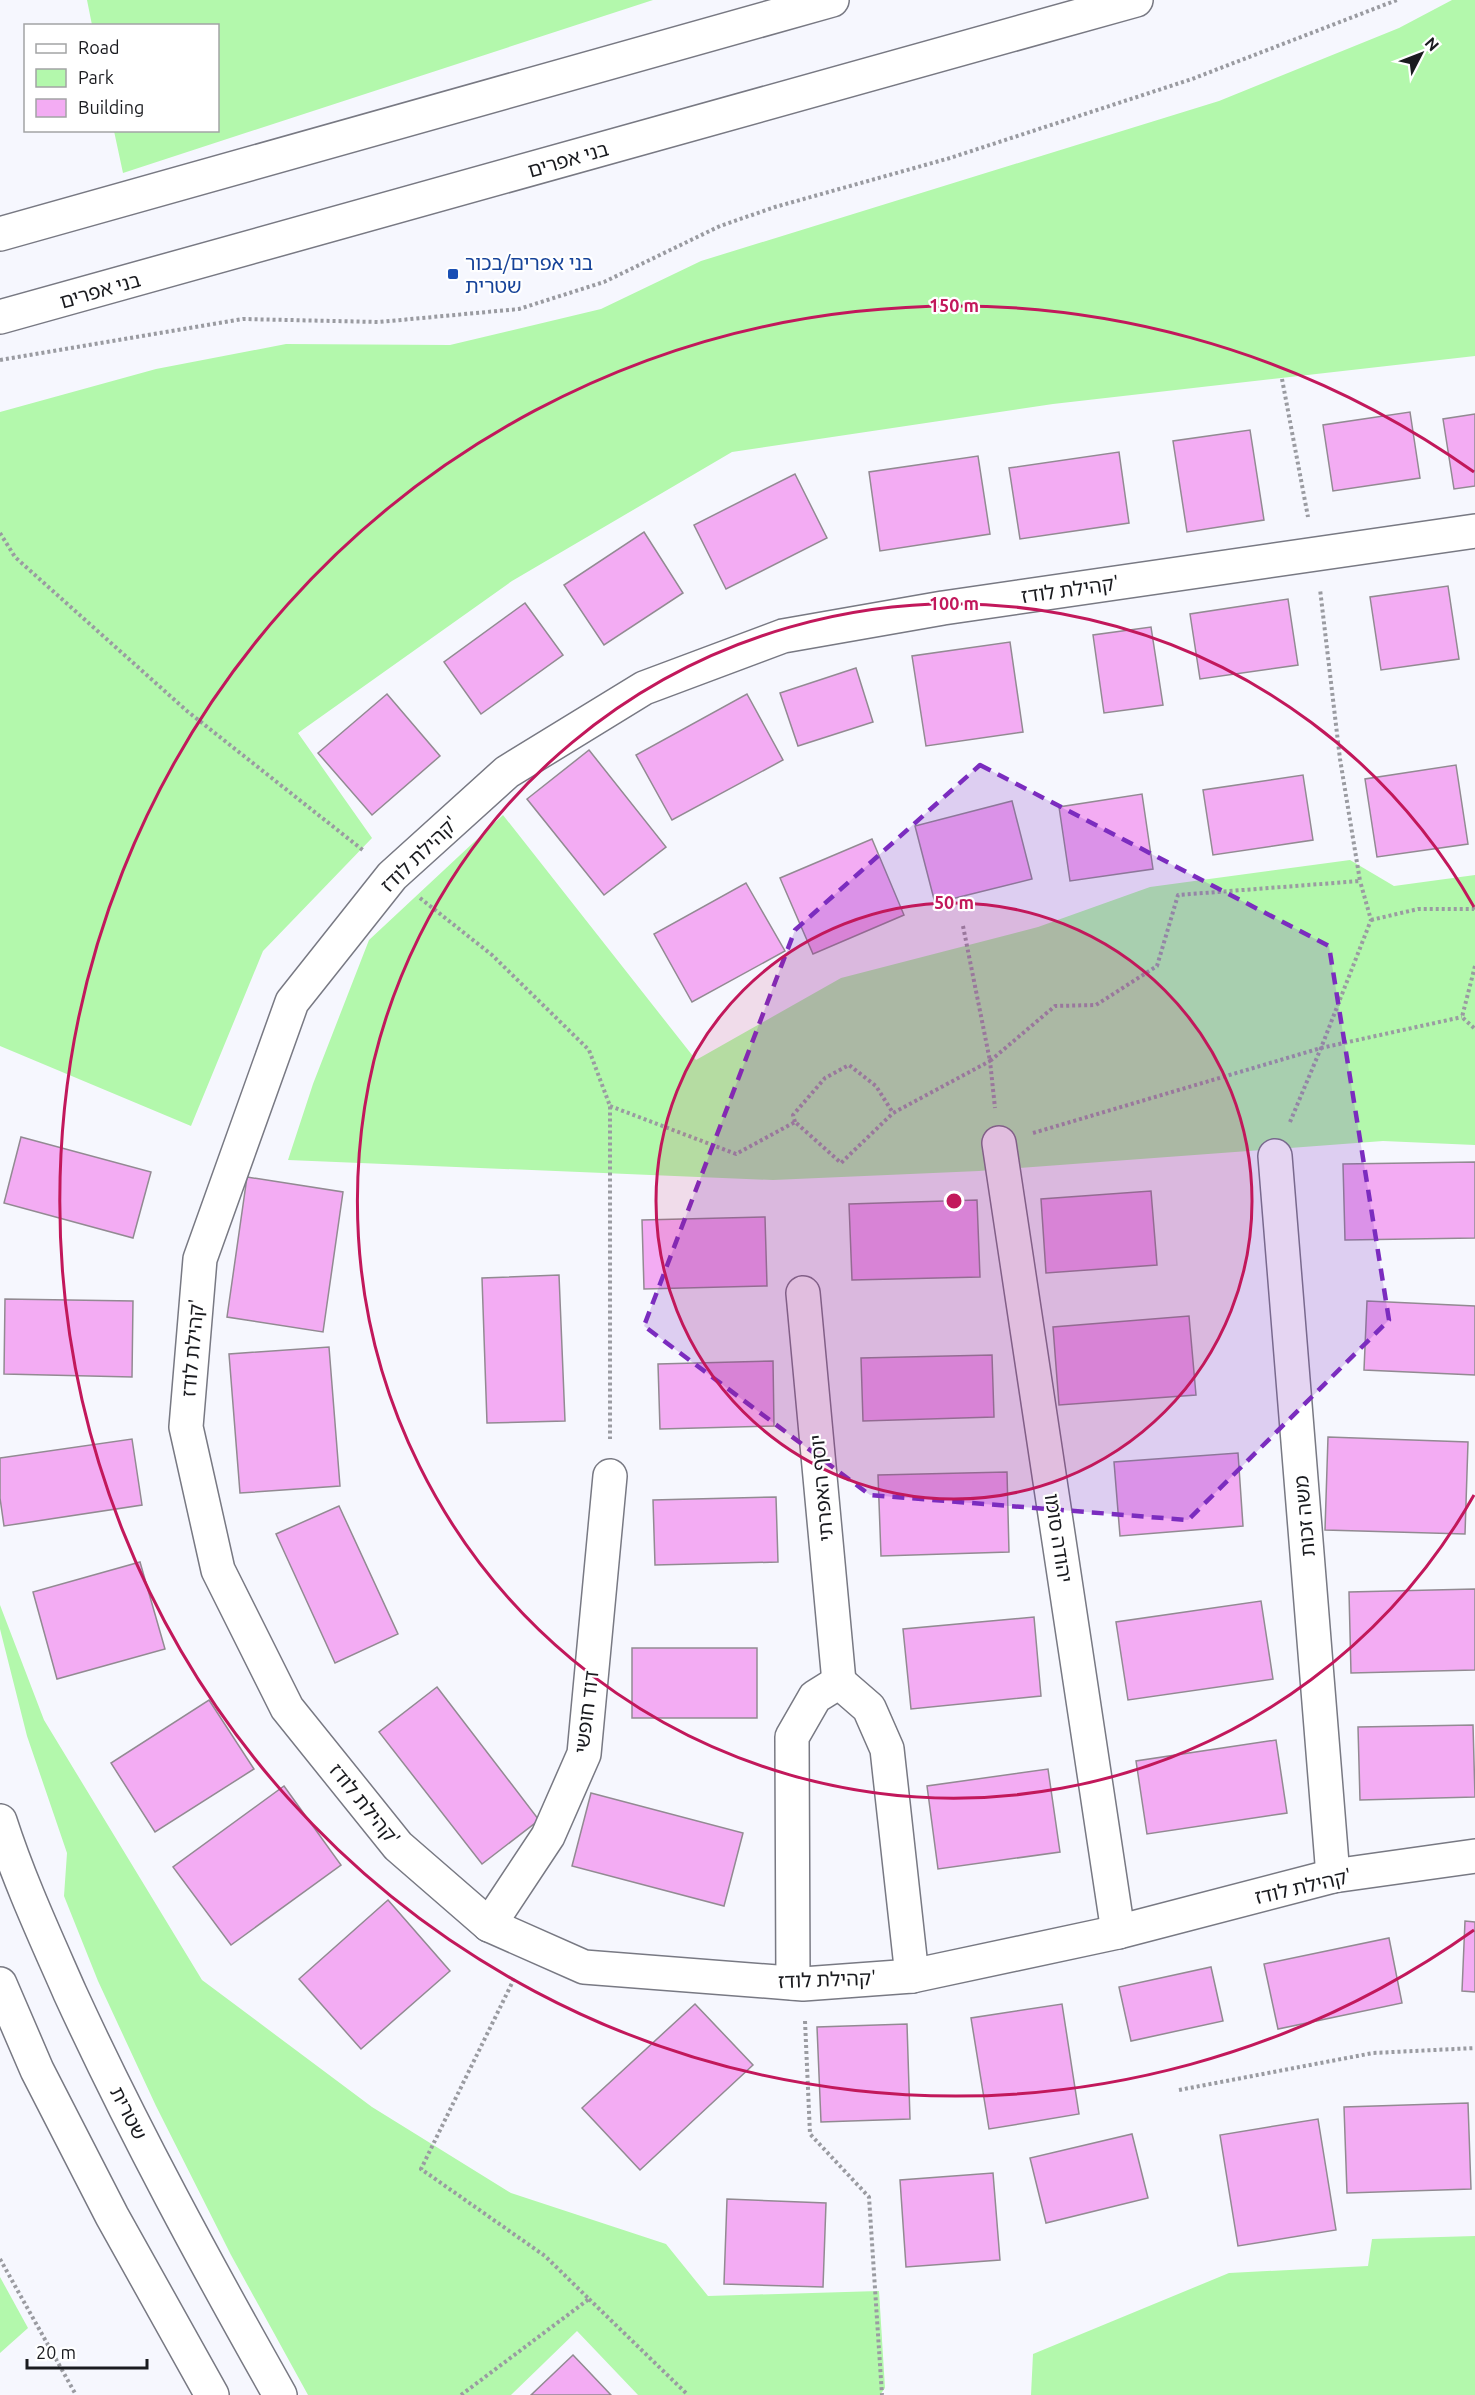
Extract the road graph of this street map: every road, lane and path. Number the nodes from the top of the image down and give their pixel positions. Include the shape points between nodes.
1 (832, 0) edge
2 (1136, 0) edge
3 (1397, 0) edge
4 (0, 234) edge
5 (0, 317) edge
6 (0, 360) edge
7 (1282, 379) dead end
8 (1475, 531) edge
9 (0, 532) edge
10 (1316, 554) junction
11 (392, 876) junction
12 (1360, 881) junction
13 (1475, 912) edge
14 (1371, 920) junction
15 (963, 926) dead end
16 (1475, 966) edge
17 (1462, 1017) junction
18 (1475, 1029) edge
19 (1321, 1048) junction
20 (990, 1061) junction
21 (610, 1106) junction
22 (894, 1113) junction
23 (795, 1122) junction
24 (999, 1143) junction
25 (1275, 1156) joint
26 (803, 1293) dead end
27 (610, 1476) joint
28 (839, 1682) junction
29 (0, 1821) edge
30 (1475, 1856) edge
31 (1333, 1876) junction
32 (489, 1925) junction
33 (1118, 1932) junction
34 (531, 1944) junction
35 (912, 1976) junction
36 (0, 1984) edge
37 (798, 1984) junction
38 (1475, 2048) edge
39 (1179, 2090) dead end
40 (0, 2259) edge
41 (589, 2299) junction
42 (76, 2395) edge
43 (212, 2395) edge
44 (280, 2395) edge
45 (461, 2395) edge
46 (688, 2395) edge
47 (882, 2395) edge

1 - 4 street
2 - 5 street, בני אפרים
3 - 6 path via 1181,82 950,158 720,226 604,282 519,309 380,322 243,319
7 - 10 path
8 - 10 street, קהילת לודז'
9 - 11 path via 15,557 187,711
10 - 11 street, קהילת לודז' via 955,606 783,636 644,688 507,772
10 - 12 path
11 - 21 path via 492,955 590,1050
11 - 32 street, קהילת לודז' via 292,1002 200,1259 186,1427 218,1570 287,1708 398,1846
12 - 14 path
12 - 20 path via 1178,895 1157,966 1096,1005 1055,1006
13 - 14 path via 1418,909
14 - 19 path
15 - 20 path
16 - 17 path
17 - 18 path
17 - 19 path
19 - 24 path
19 - 25 path
20 - 22 path
20 - 24 path
21 - 23 path via 736,1154
21 - 27 path
22 - 23 path via 840,1163
22 - 23 path via 876,1086 849,1065 825,1078 793,1115
24 - 33 street, יהודה סומו
25 - 31 street, משה זכות
26 - 28 street, יוסף האפרתי
27 - 32 street, דוד חופשי via 584,1754 548,1836
28 - 35 street via 869,1708 887,1749
28 - 37 street via 815,1698 792,1737
29 - 44 street, שטרית via 35,1915 94,2046
30 - 31 street, קהילת לודז'
31 - 33 street, קהילת לודז'
32 - 34 street, קהילת לודז'
33 - 35 street, קהילת לודז'
34 - 37 street, קהילת לודז' via 584,1967
34 - 41 path via 421,2169 545,2256
35 - 37 street, קהילת לודז'
36 - 43 street via 37,2070 112,2216
37 - 47 path via 810,2134 869,2197
38 - 39 path via 1373,2054
40 - 42 path
41 - 45 path
41 - 46 path

